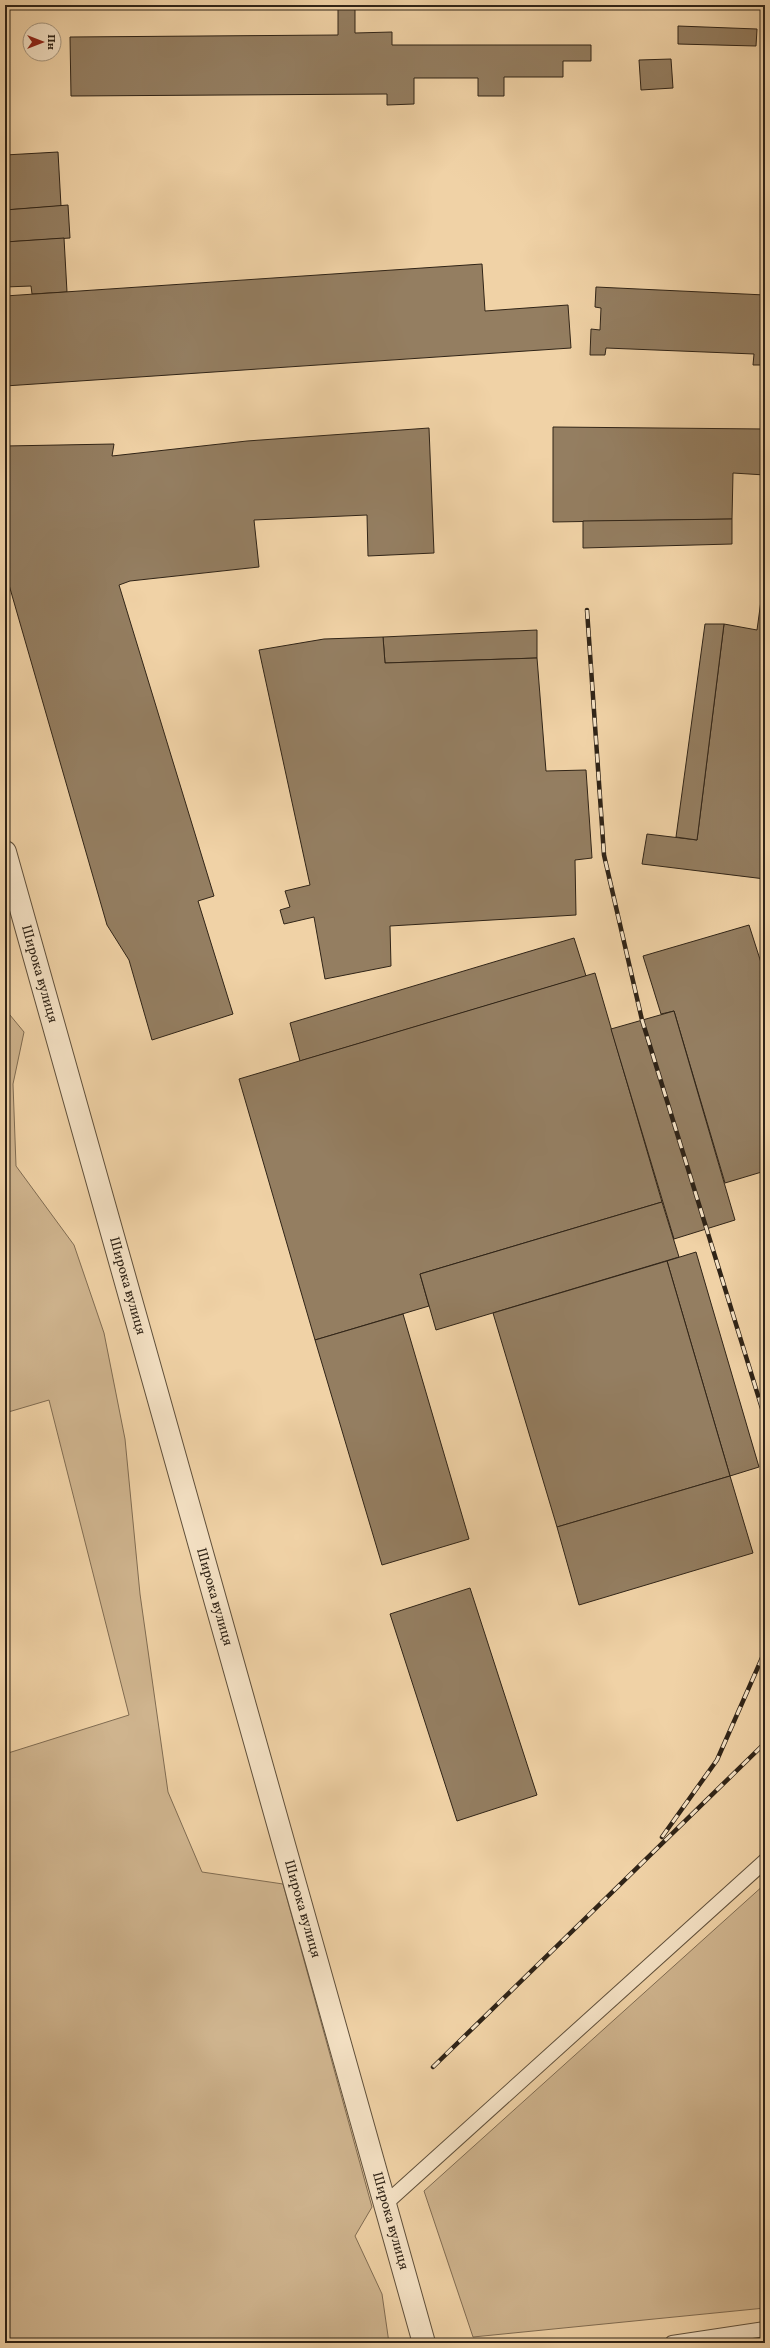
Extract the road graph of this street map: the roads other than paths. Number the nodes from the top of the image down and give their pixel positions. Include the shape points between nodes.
1 (5, 852) edge
2 (765, 1861) edge
3 (385, 2204) junction
4 (765, 2329) edge
5 (424, 2343) edge
6 (672, 2343) edge

1 - 3 street, Широка вулиця
2 - 3 lane
3 - 5 street, Широка вулиця
4 - 6 lane

